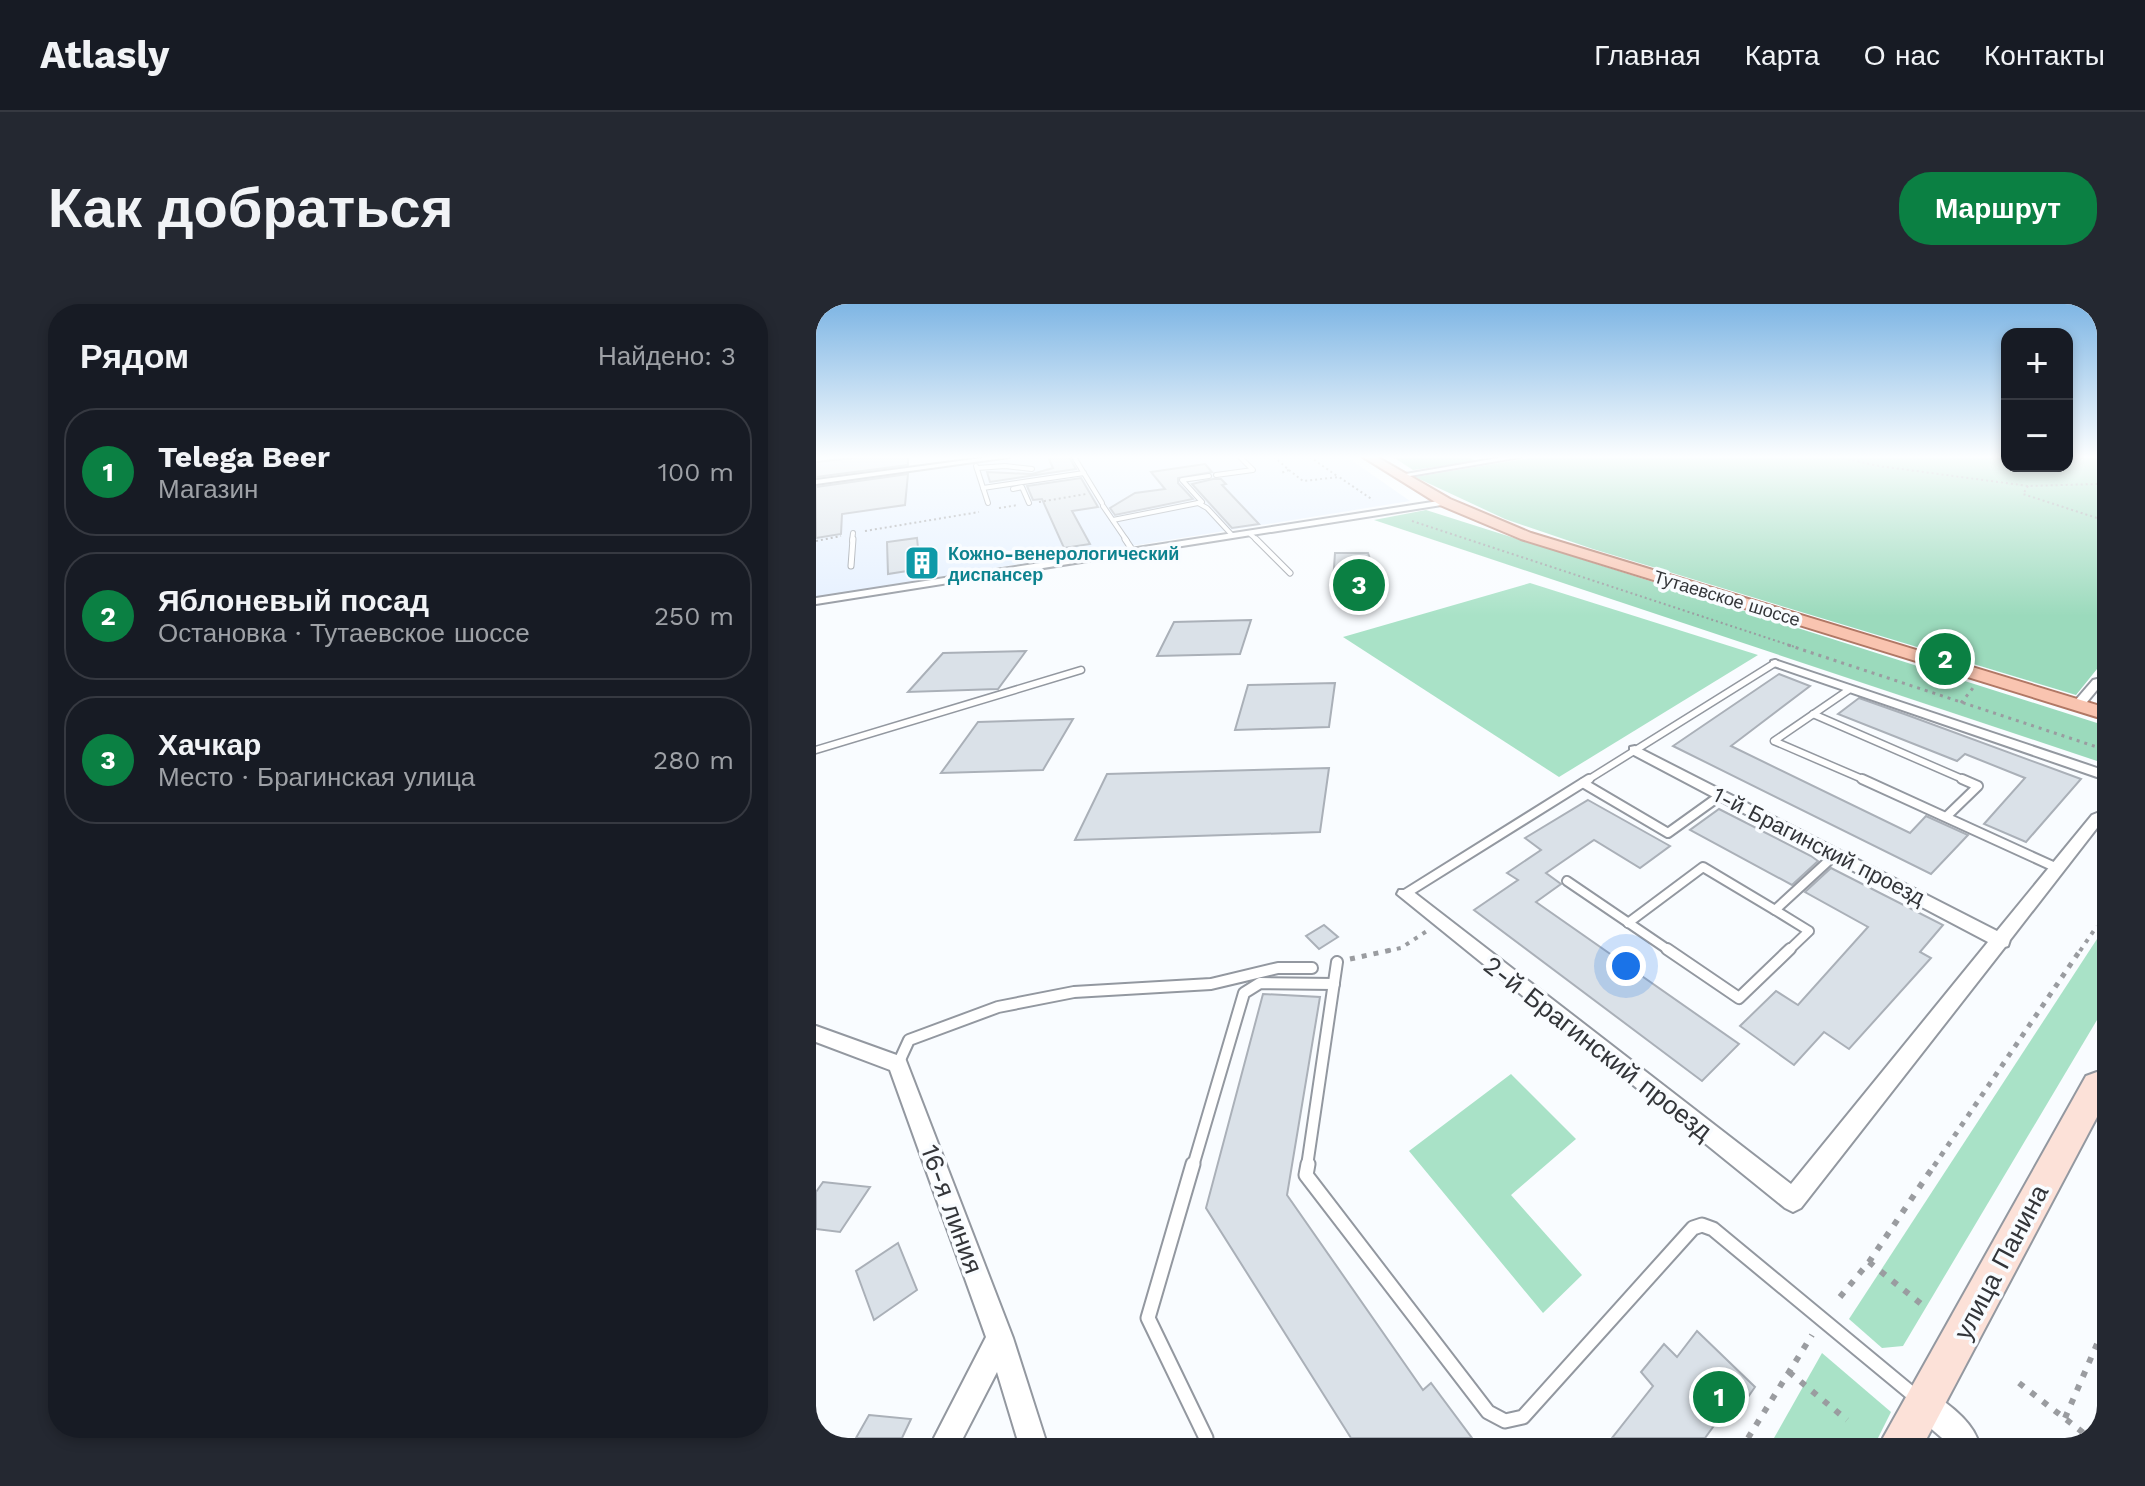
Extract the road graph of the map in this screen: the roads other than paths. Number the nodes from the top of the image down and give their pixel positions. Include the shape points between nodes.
1 (1106, 510) edge
2 (1163, 510) edge
3 (1209, 510) edge
4 (1395, 510) edge
5 (1464, 510) edge
6 (1113, 520) junction
7 (853, 533) road end
8 (1249, 533) junction
9 (1232, 535) junction
10 (1133, 551) junction
11 (851, 566) dead end
12 (1290, 573) dead end
13 (816, 601) edge
14 (1775, 663) joint
15 (1081, 670) dead end
16 (2097, 683) edge
17 (1850, 689) junction
18 (2088, 708) edge
19 (1813, 714) junction
20 (816, 750) edge
21 (1635, 750) junction
22 (2097, 773) edge
23 (1583, 783) junction
24 (1721, 795) junction
25 (1947, 816) junction
26 (2097, 818) edge
27 (1836, 854) junction
28 (2057, 868) junction
29 (1567, 881) dead end
30 (1405, 894) joint
31 (1775, 910) junction
32 (1628, 923) junction
33 (2002, 941) junction
34 (1337, 962) road end
35 (1312, 968) dead end
36 (1334, 984) junction
37 (816, 1034) edge
38 (898, 1064) junction
39 (2097, 1086) edge
40 (1000, 1338) junction
41 (1924, 1404) junction
42 (948, 1438) edge
43 (1031, 1438) edge
44 (1206, 1438) edge
45 (1904, 1438) edge
46 (1963, 1438) edge

1 - 6 lane
2 - 6 lane
3 - 9 lane
4 - 8 street
5 - 18 main road, Тутаевское шоссе via 1526,536
6 - 10 lane
7 - 11 lane
8 - 9 street
8 - 12 lane
9 - 10 street
10 - 13 street
14 - 17 street
14 - 21 lane
15 - 20 lane
16 - 18 street
17 - 19 lane
17 - 22 street
19 - 25 lane via 1978,786
19 - 25 lane via 1774,741
21 - 23 lane
21 - 24 street, 1-й Брагинский проезд
23 - 24 lane via 1668,833
23 - 30 lane
24 - 27 street, 1-й Брагинский проезд
25 - 28 lane
26 - 28 street
27 - 31 lane
27 - 33 street, 1-й Брагинский проезд
28 - 33 street
29 - 32 lane
30 - 33 street, 2-й Брагинский проезд via 1793,1200
31 - 32 lane via 1703,867
31 - 32 lane via 1809,931 1739,998
34 - 36 lane
35 - 38 lane via 1278,968 1211,984 1074,992 998,1007 909,1040
36 - 41 lane via 1306,1175 1488,1412 1505,1421 1523,1417 1693,1228 1702,1225 1726,1239
36 - 44 lane via 1260,983 1244,993 1148,1318
37 - 38 street
38 - 40 street, 16-я линия
39 - 41 street, улица Панина
40 - 42 street
40 - 43 street, 16-я линия
41 - 45 street, улица Панина
41 - 46 street

